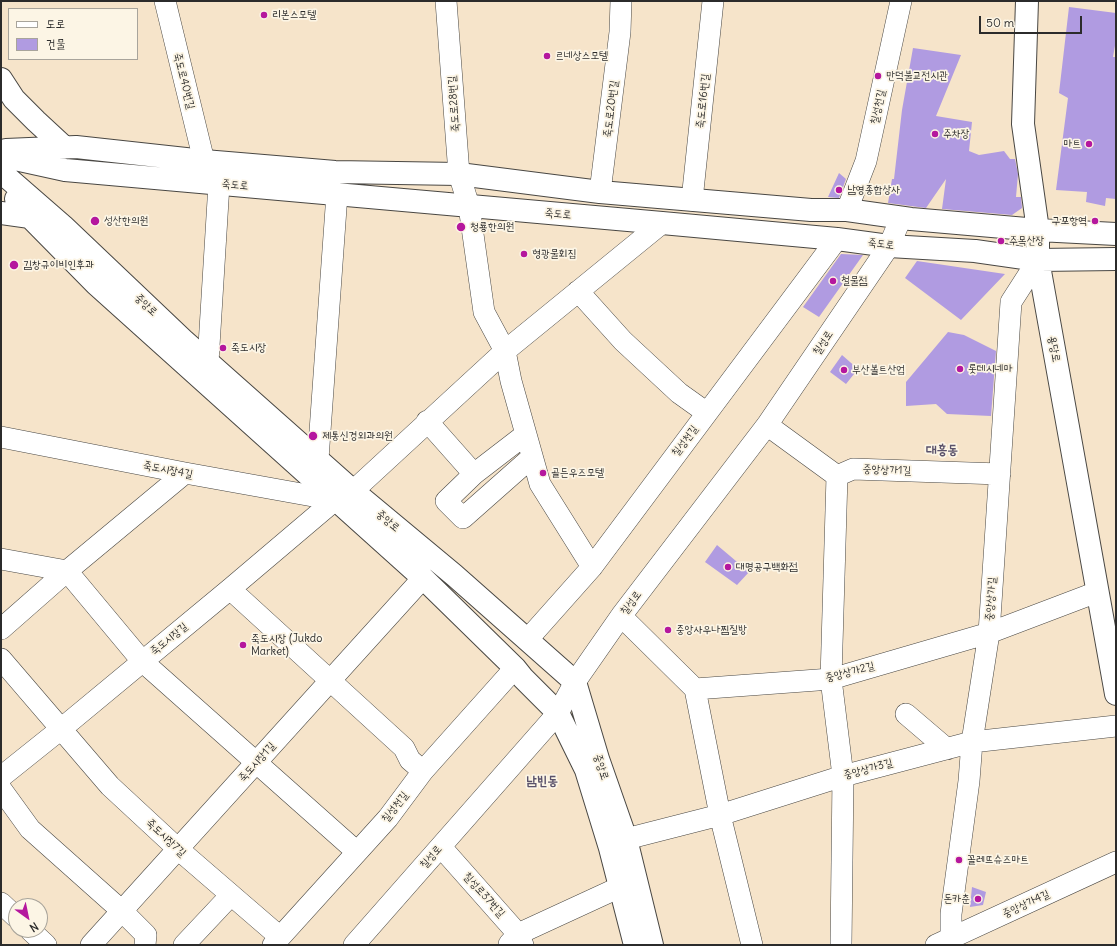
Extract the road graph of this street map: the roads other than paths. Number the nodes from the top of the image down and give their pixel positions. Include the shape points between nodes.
1 (165, 1) edge
2 (446, 1) edge
3 (621, 1) edge
4 (714, 1) edge
5 (901, 1) edge
6 (1027, 1) edge
7 (1, 79) edge
8 (63, 146) junction
9 (1, 150) edge
10 (1, 156) edge
11 (204, 161) junction
12 (44, 166) junction
13 (1, 172) edge
14 (459, 174) junction
15 (1, 180) edge
16 (218, 184) junction
17 (600, 192) junction
18 (337, 194) junction
19 (692, 200) junction
20 (469, 206) junction
21 (847, 210) junction
22 (35, 211) junction
23 (1, 214) edge
24 (901, 218) junction
25 (662, 223) junction
26 (1038, 230) junction
27 (1116, 234) edge
28 (837, 239) junction
29 (889, 246) junction
30 (1116, 259) edge
31 (1038, 260) junction
32 (578, 292) junction
33 (505, 350) junction
34 (208, 362) junction
35 (707, 413) junction
36 (427, 421) junction
37 (767, 425) junction
38 (526, 434) junction
39 (1, 437) edge
40 (532, 457) junction
41 (318, 459) junction
42 (185, 473) junction
43 (474, 474) junction
44 (1000, 474) junction
45 (837, 476) junction
46 (344, 495) junction
47 (1, 559) edge
48 (592, 566) junction
49 (67, 571) junction
50 (423, 578) junction
51 (230, 589) junction
52 (1097, 592) junction
53 (621, 616) junction
54 (1, 629) edge
55 (988, 633) junction
56 (528, 639) junction
57 (1, 659) edge
58 (142, 661) junction
59 (515, 668) junction
60 (831, 679) junction
61 (330, 681) junction
62 (575, 682) junction
63 (695, 689) junction
64 (1116, 694) edge
65 (558, 713) junction
66 (906, 714) dead end
67 (1116, 726) edge
68 (61, 729) junction
69 (972, 742) junction
70 (947, 749) junction
71 (257, 762) junction
72 (423, 771) junction
73 (842, 776) junction
74 (1, 777) edge
75 (1, 788) edge
76 (720, 815) junction
77 (626, 839) junction
78 (441, 847) junction
79 (178, 849) junction
80 (357, 852) junction
81 (1116, 862) edge
82 (620, 887) junction
83 (231, 895) junction
84 (122, 911) junction
85 (39, 938) edge
86 (276, 941) edge
87 (517, 941) edge
88 (946, 943) edge
89 (46, 945) edge
90 (92, 945) edge
91 (145, 945) edge
92 (184, 945) edge
93 (354, 945) edge
94 (634, 945) edge
95 (652, 945) edge
96 (752, 945) edge
97 (841, 945) edge

1 - 11 street, 죽도로40번길
2 - 14 street, 죽도로28번길
3 - 17 street, 죽도로20번길 via 620,32
4 - 19 street, 죽도로16번길
5 - 21 street, 칠성천길 via 866,161
6 - 26 main road, 용당로 via 1023,124
7 - 8 main road via 36,122
8 - 9 main road, 죽도로
8 - 11 main road, 죽도로
10 - 12 main road, 죽도로
11 - 14 main road, 죽도로 via 335,172
12 - 16 main road, 죽도로
12 - 22 main road via 36,171 29,182
13 - 22 main road, 중앙로
14 - 17 main road, 죽도로
14 - 20 street, 죽도로28번길
15 - 22 main road, 중앙로
16 - 18 main road, 죽도로
16 - 34 street
17 - 19 main road, 죽도로
18 - 20 main road, 죽도로
18 - 41 street
19 - 21 main road, 죽도로 via 811,210
20 - 25 main road, 죽도로
20 - 33 street, 죽도로28번길 via 484,312
21 - 24 main road, 죽도로
22 - 23 main road
22 - 34 main road, 중앙로
22 - 46 main road, 중앙로 via 96,284
24 - 26 main road, 죽도로
24 - 29 street, 칠성로
25 - 28 main road, 죽도로
25 - 32 street, 죽도시장길
26 - 27 main road, 죽도로
26 - 31 main road, 용당로
28 - 29 main road, 죽도로
28 - 35 street, 칠성천길
29 - 31 main road, 죽도로 via 975,251
29 - 37 street, 칠성로
30 - 31 main road, 죽도로
31 - 44 street, 중앙상가길 via 1011,302
31 - 52 main road, 용당로
32 - 33 street, 죽도시장길
32 - 35 street via 623,341 678,393
33 - 36 street, 죽도시장길
33 - 38 street, 죽도로28번길
34 - 41 main road, 중앙로
35 - 48 street, 칠성천길
36 - 43 street
36 - 46 street, 죽도시장길
37 - 45 street
37 - 53 street, 칠성로
38 - 40 street, 죽도로28번길
38 - 43 street
39 - 42 street, 죽도시장4길
40 - 43 street via 462,518 446,501
40 - 48 street, 죽도로28번길 via 540,484
41 - 46 main road, 중앙로
42 - 46 street, 죽도시장4길
42 - 49 street
44 - 45 street, 중앙상가1길 via 853,469
44 - 55 street, 중앙상가길
45 - 60 street
46 - 50 main road, 중앙로
46 - 51 street, 죽도시장길
46 - 56 main road, 중앙로 via 454,575
47 - 49 street
48 - 56 street, 칠성천길
49 - 54 street
49 - 58 street
50 - 59 main road, 중앙로
50 - 61 street, 죽도시장1길
51 - 58 street, 죽도시장길
51 - 61 street
52 - 55 street, 중앙상가2길
52 - 64 main road, 용당로
53 - 62 street, 칠성로
53 - 63 street
55 - 60 street, 중앙상가2길
55 - 69 street, 중앙상가길
56 - 62 main road, 중앙로
57 - 68 street, 죽도시장7길
58 - 68 street, 죽도시장길
58 - 71 street
59 - 65 main road, 중앙로
59 - 72 street, 칠성천길
60 - 63 street, 중앙상가2길
60 - 73 street
61 - 71 street, 죽도시장1길
61 - 72 street via 404,748 410,760
62 - 65 street, 칠성로
62 - 77 main road, 중앙로
63 - 76 street
65 - 78 street, 칠성로
65 - 82 main road, 중앙로 via 586,770
66 - 70 street
67 - 69 street, 중앙상가3길
68 - 74 street, 죽도시장길
68 - 79 street, 죽도시장7길 via 110,786
69 - 70 street, 중앙상가3길
69 - 88 street, 중앙상가길 via 952,914
70 - 73 street, 중앙상가3길
71 - 79 street, 죽도시장1길
71 - 80 street
72 - 80 street, 칠성천길 via 388,818
73 - 76 street, 중앙상가3길
73 - 97 street
75 - 84 street via 30,829
76 - 77 street, 중앙상가3길
76 - 96 street
77 - 95 main road, 중앙로
78 - 87 street, 칠성로37번길
78 - 93 street, 칠성로
79 - 83 street, 죽도시장7길
79 - 84 street, 죽도시장1길
80 - 86 street, 칠성천길
81 - 88 street, 중앙상가4길
82 - 87 street
82 - 94 main road, 중앙로
83 - 86 street, 죽도시장7길
83 - 92 street
84 - 90 street, 죽도시장1길
84 - 91 street via 146,935
85 - 89 street

